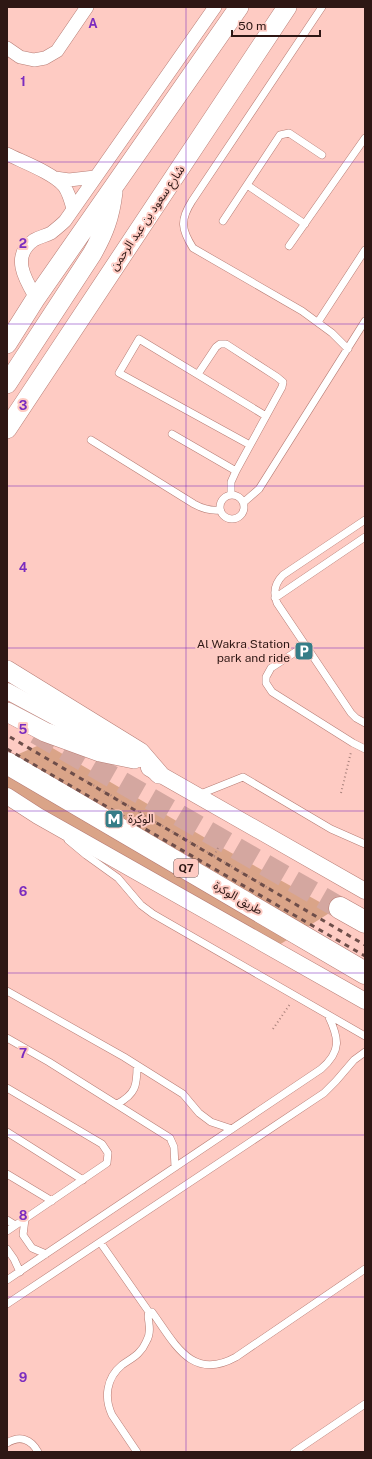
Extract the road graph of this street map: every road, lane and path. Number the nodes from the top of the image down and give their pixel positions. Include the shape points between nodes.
1 (87, 7) edge
2 (215, 7) edge
3 (239, 7) edge
4 (287, 7) edge
5 (322, 7) edge
6 (7, 48) edge
7 (365, 138) edge
8 (7, 154) edge
9 (322, 155) dead end
10 (95, 177) junction
11 (55, 178) junction
12 (247, 185) junction
13 (114, 187) junction
14 (73, 209) junction
15 (223, 222) dead end
16 (305, 224) junction
17 (289, 246) dead end
18 (365, 250) edge
19 (36, 298) junction
20 (365, 321) edge
21 (318, 322) junction
22 (7, 344) edge
23 (348, 349) junction
24 (198, 374) junction
25 (7, 384) edge
26 (266, 416) junction
27 (7, 429) edge
28 (172, 434) dead end
29 (91, 440) dead end
30 (250, 445) junction
31 (236, 471) junction
32 (231, 494) junction
33 (244, 502) junction
34 (220, 510) junction
35 (365, 520) edge
36 (365, 537) edge
37 (275, 598) junction
38 (306, 645) junction
39 (7, 670) edge
40 (7, 691) edge
41 (7, 712) edge
42 (365, 723) edge
43 (353, 743) junction
44 (365, 749) edge
45 (134, 759) junction
46 (7, 763) edge
47 (158, 774) junction
48 (83, 779) dead end
49 (341, 793) dead end
50 (7, 796) edge
51 (197, 796) junction
52 (38, 816) junction
53 (365, 844) edge
54 (219, 846) dead end
55 (214, 856) junction
56 (358, 883) edge
57 (270, 889) dead end
58 (365, 892) edge
59 (340, 908) tunnel mouth
60 (365, 922) edge
61 (365, 973) edge
62 (7, 991) edge
63 (296, 996) junction
64 (365, 1001) edge
65 (328, 1015) junction
66 (274, 1029) dead end
67 (365, 1036) edge
68 (7, 1038) edge
69 (365, 1052) edge
70 (137, 1066) junction
71 (7, 1088) edge
72 (118, 1104) junction
73 (232, 1129) junction
74 (7, 1132) edge
75 (175, 1167) junction
76 (7, 1174) edge
77 (82, 1180) junction
78 (52, 1201) junction
79 (25, 1219) junction
80 (7, 1220) edge
81 (15, 1226) junction
82 (7, 1231) edge
83 (100, 1242) junction
84 (7, 1249) edge
85 (46, 1254) junction
86 (365, 1269) edge
87 (20, 1272) junction
88 (7, 1280) edge
89 (7, 1304) edge
90 (149, 1312) junction
91 (365, 1404) edge
92 (7, 1443) edge
93 (38, 1452) edge
94 (137, 1452) edge
95 (294, 1452) edge

1 - 6 street via 57,50 45,58 34,60 20,57
2 - 10 street
3 - 13 main road
4 - 27 main road, شارع سعود بن عبد الرحمن
5 - 21 lane via 192,201 185,212 183,225 186,237 193,248
7 - 16 lane
8 - 11 street
9 - 12 lane via 293,135 284,133 277,139
10 - 11 street via 69,180
10 - 14 street
11 - 14 street via 64,186
12 - 15 lane
12 - 16 lane
13 - 19 main road
13 - 25 main road via 111,211 104,233
14 - 19 street via 58,227 33,241 26,248 21,268
16 - 17 lane
18 - 21 lane
19 - 22 main road
20 - 23 lane
21 - 23 lane
23 - 33 lane via 259,489
24 - 26 lane
24 - 26 lane via 216,347 226,344 283,382
24 - 30 lane via 139,339 119,373
26 - 30 lane
28 - 31 lane
29 - 34 lane via 202,509
30 - 31 lane
31 - 32 lane via 231,482
32 - 33 lane via 240,496
32 - 34 lane via 223,498
33 - 34 lane via 244,512 238,518 229,519
35 - 37 lane via 283,576 277,583
36 - 37 lane
37 - 38 lane
38 - 42 lane via 352,713
38 - 43 lane via 271,668 266,677 268,688
39 - 47 main road via 140,752
40 - 45 street
41 - 45 main road via 45,732 100,752
43 - 44 lane
43 - 49 path
45 - 47 street
46 - 61 highway, طريق الوكرة / Q7
47 - 51 street
48 - 55 path
50 - 52 street
51 - 53 lane via 243,777 331,829
51 - 56 street
52 - 63 lane via 118,878 141,905 153,914
52 - 64 street
54 - 55 path
55 - 57 path
56 - 58 street
59 - 60 highway
62 - 70 lane
63 - 65 lane
63 - 66 path
65 - 67 lane
65 - 73 lane via 336,1033 337,1043 328,1063
68 - 72 lane
69 - 83 lane via 354,1060 324,1093
70 - 72 lane via 134,1090
70 - 73 lane via 183,1094 199,1113 212,1122
71 - 77 lane via 102,1144 108,1154 107,1163
72 - 75 lane via 170,1138 176,1156
73 - 75 lane
74 - 77 lane
75 - 85 lane
76 - 78 lane
77 - 78 lane
78 - 79 lane
79 - 81 lane
79 - 85 lane via 22,1234 32,1248
80 - 81 lane
81 - 82 lane
83 - 89 lane
83 - 90 lane
84 - 87 lane
85 - 87 lane
86 - 90 lane via 236,1356 222,1362 200,1363 187,1357
87 - 88 lane
90 - 94 lane via 146,1342 140,1352 113,1375 107,1395 112,1415
91 - 95 lane
92 - 93 lane via 22,1438 32,1443

